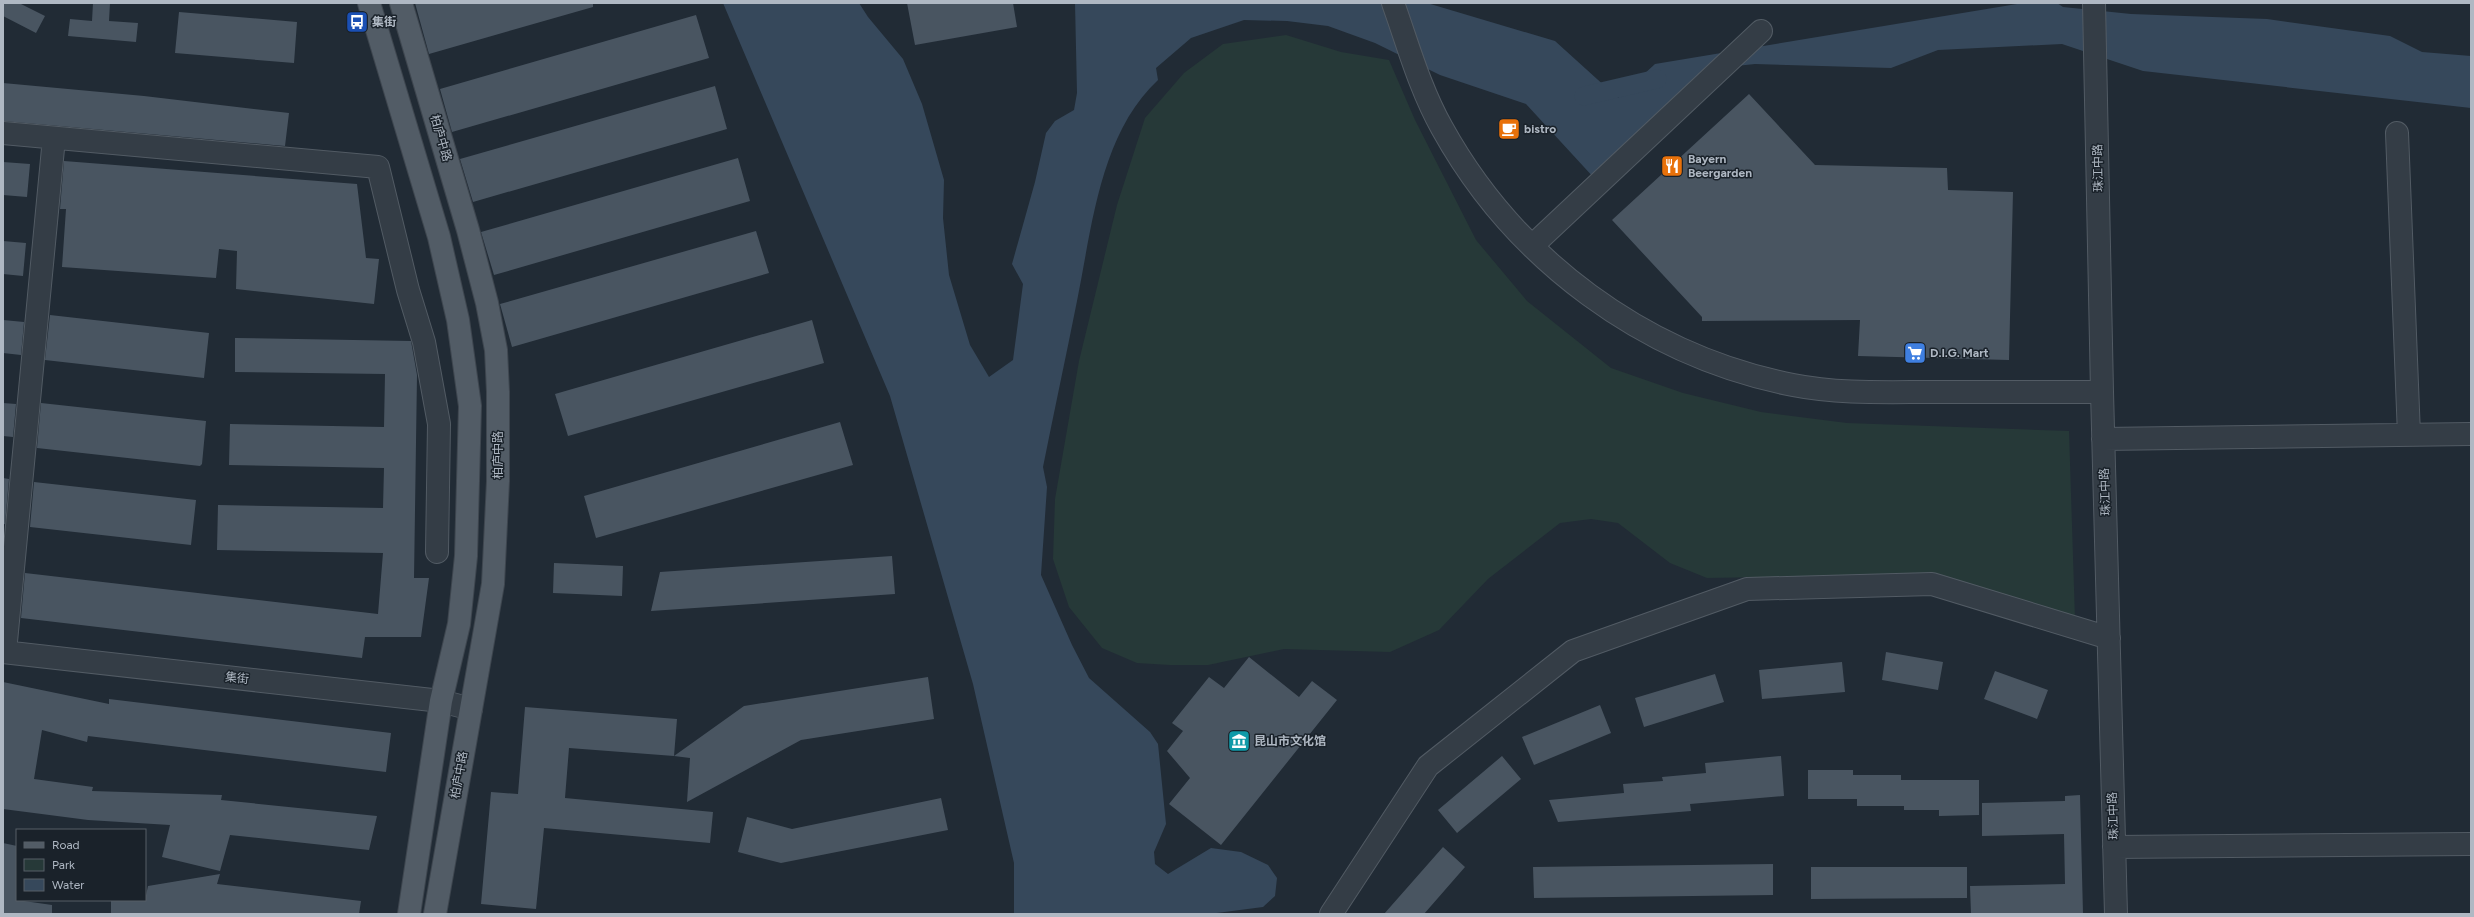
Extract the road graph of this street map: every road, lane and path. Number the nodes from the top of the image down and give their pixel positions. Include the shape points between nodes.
1 (369, 3) edge
2 (401, 3) edge
3 (1393, 3) edge
4 (2094, 3) edge
5 (1761, 31) dead end
6 (3, 133) edge
7 (2396, 133) dead end
8 (54, 138) junction
9 (1532, 246) junction
10 (2102, 392) junction
11 (2471, 434) edge
12 (2409, 435) junction
13 (2103, 439) junction
14 (437, 552) dead end
15 (2109, 638) junction
16 (4, 652) edge
17 (441, 702) junction
18 (471, 709) junction
19 (2471, 844) edge
20 (2114, 847) junction
21 (409, 914) edge
22 (435, 914) edge
23 (1331, 914) edge
24 (2116, 914) edge

1 - 17 main road via 439,237 458,320 470,406 466,556 459,624
2 - 18 main road, 柏庐中路 via 468,230 496,350 498,474 493,584
3 - 9 street via 1420,83 1442,127 1470,175
4 - 10 street, 珠江中路
5 - 9 street
6 - 8 street
7 - 12 street
8 - 14 street via 378,167 408,290 424,342 439,424
8 - 16 street
9 - 10 street via 1619,317 1664,343 1722,365 1793,385 1866,392
10 - 13 street, 珠江中路
11 - 12 street
12 - 13 street
13 - 15 street, 珠江中路
15 - 20 street, 珠江中路
15 - 23 street via 1932,584 1747,589 1573,651 1428,766
16 - 17 street, 集街
17 - 18 street, 集街
17 - 21 main road
18 - 22 main road, 柏庐中路
19 - 20 street
20 - 24 street, 珠江中路

